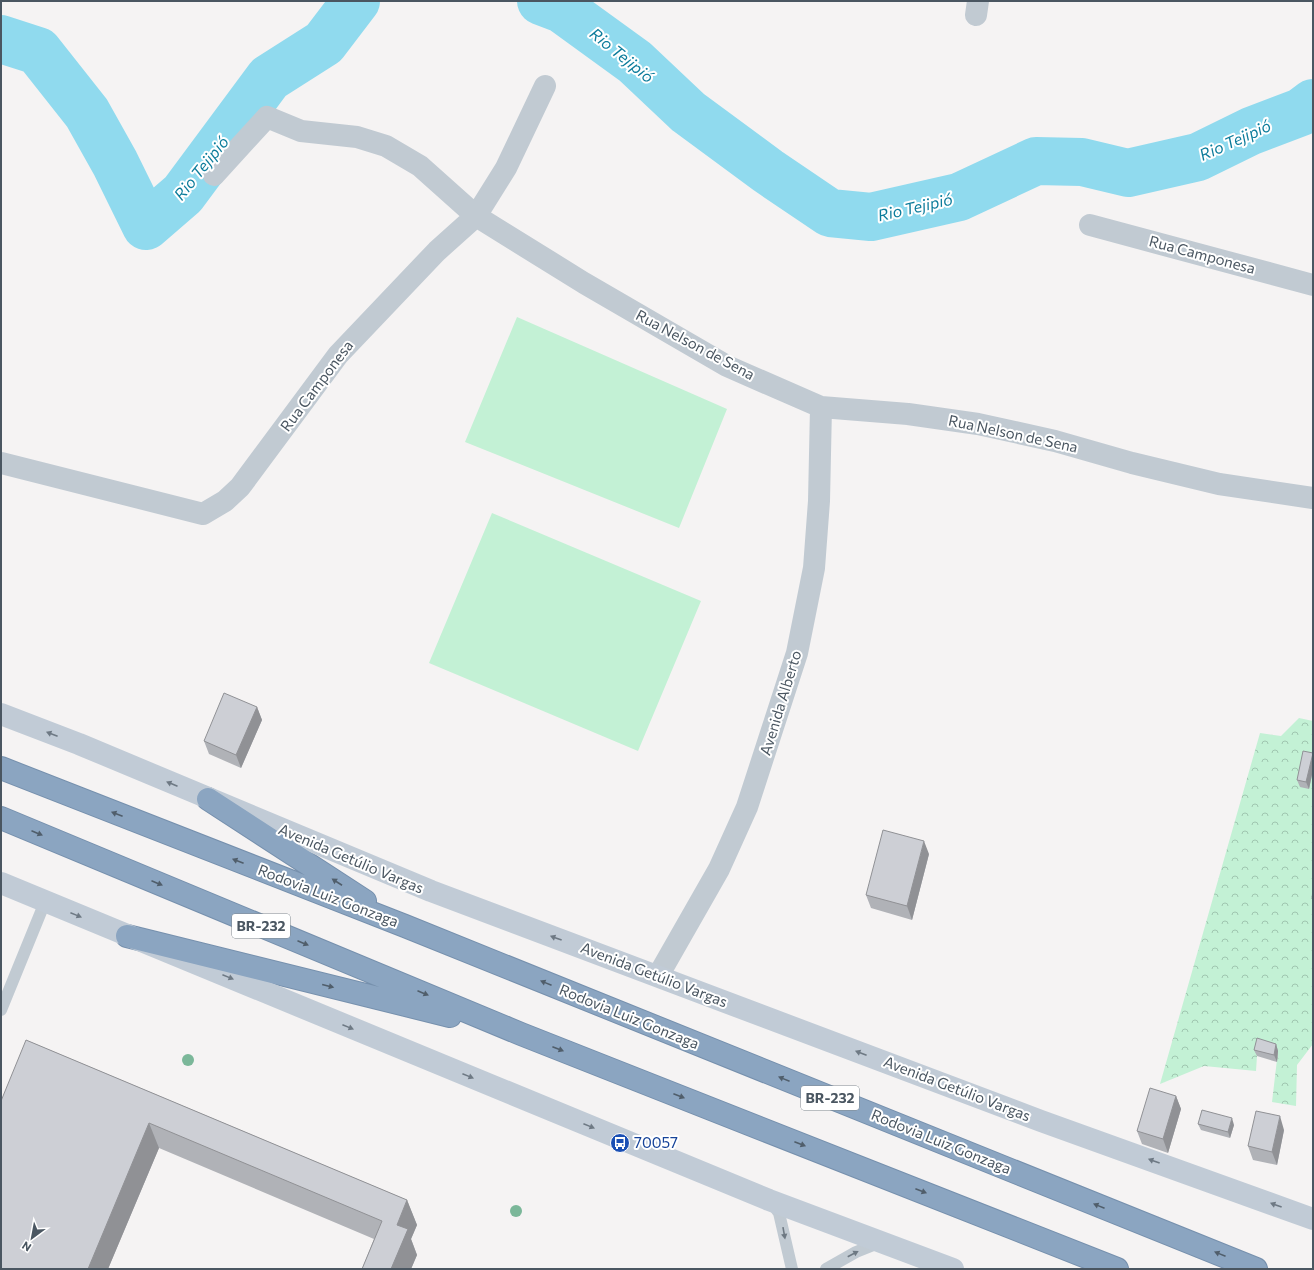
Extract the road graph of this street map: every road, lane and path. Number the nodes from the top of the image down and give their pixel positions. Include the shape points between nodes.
1 (545, 86) dead end
2 (214, 175) dead end
3 (476, 216) junction
4 (1090, 225) dead end
5 (1313, 286) edge
6 (821, 407) junction
7 (1, 463) edge
8 (1313, 498) edge
9 (1, 714) edge
10 (1, 768) edge
11 (208, 799) junction
12 (1, 818) edge
13 (1, 883) edge
14 (45, 902) junction
15 (405, 926) junction
16 (127, 936) junction
17 (658, 976) junction
18 (1, 1010) edge
19 (522, 1034) junction
20 (769, 1200) junction
21 (1313, 1219) edge
22 (881, 1242) junction
23 (792, 1269) edge
24 (826, 1269) edge
25 (953, 1269) edge
26 (1118, 1269) edge
27 (1256, 1269) edge

1 - 3 street, Rua Camponesa via 506,168
2 - 3 street, Rua Nelson de Sena via 267,117 301,131 356,138 386,146 420,166
3 - 6 street, Rua Nelson de Sena via 584,283 727,366
3 - 7 street, Rua Camponesa via 437,251 338,354 240,487 225,501 203,514
4 - 5 street, Rua Camponesa
6 - 8 street, Rua Nelson de Sena via 908,414 978,424 1055,441 1219,484
6 - 17 street, Avenida Alberto via 819,501 814,568 797,653 747,807 719,869
11 -> 9 street, Avenida Getúlio Vargas
15 -> 10 highway, Rodovia Luiz Gonzaga / BR-232
15 -> 11 highway
17 -> 11 street, Avenida Getúlio Vargas via 431,892
12 -> 19 highway, BR-232
13 - 14 street
14 -> 16 street
14 - 18 lane
27 -> 15 highway, Rodovia Luiz Gonzaga / BR-232
16 -> 19 highway
16 -> 20 street
21 -> 17 street, Avenida Getúlio Vargas via 1041,1121
19 -> 26 highway, BR-232
20 - 22 street
20 -> 23 lane via 779,1213
24 -> 22 lane via 856,1252
22 - 25 street

